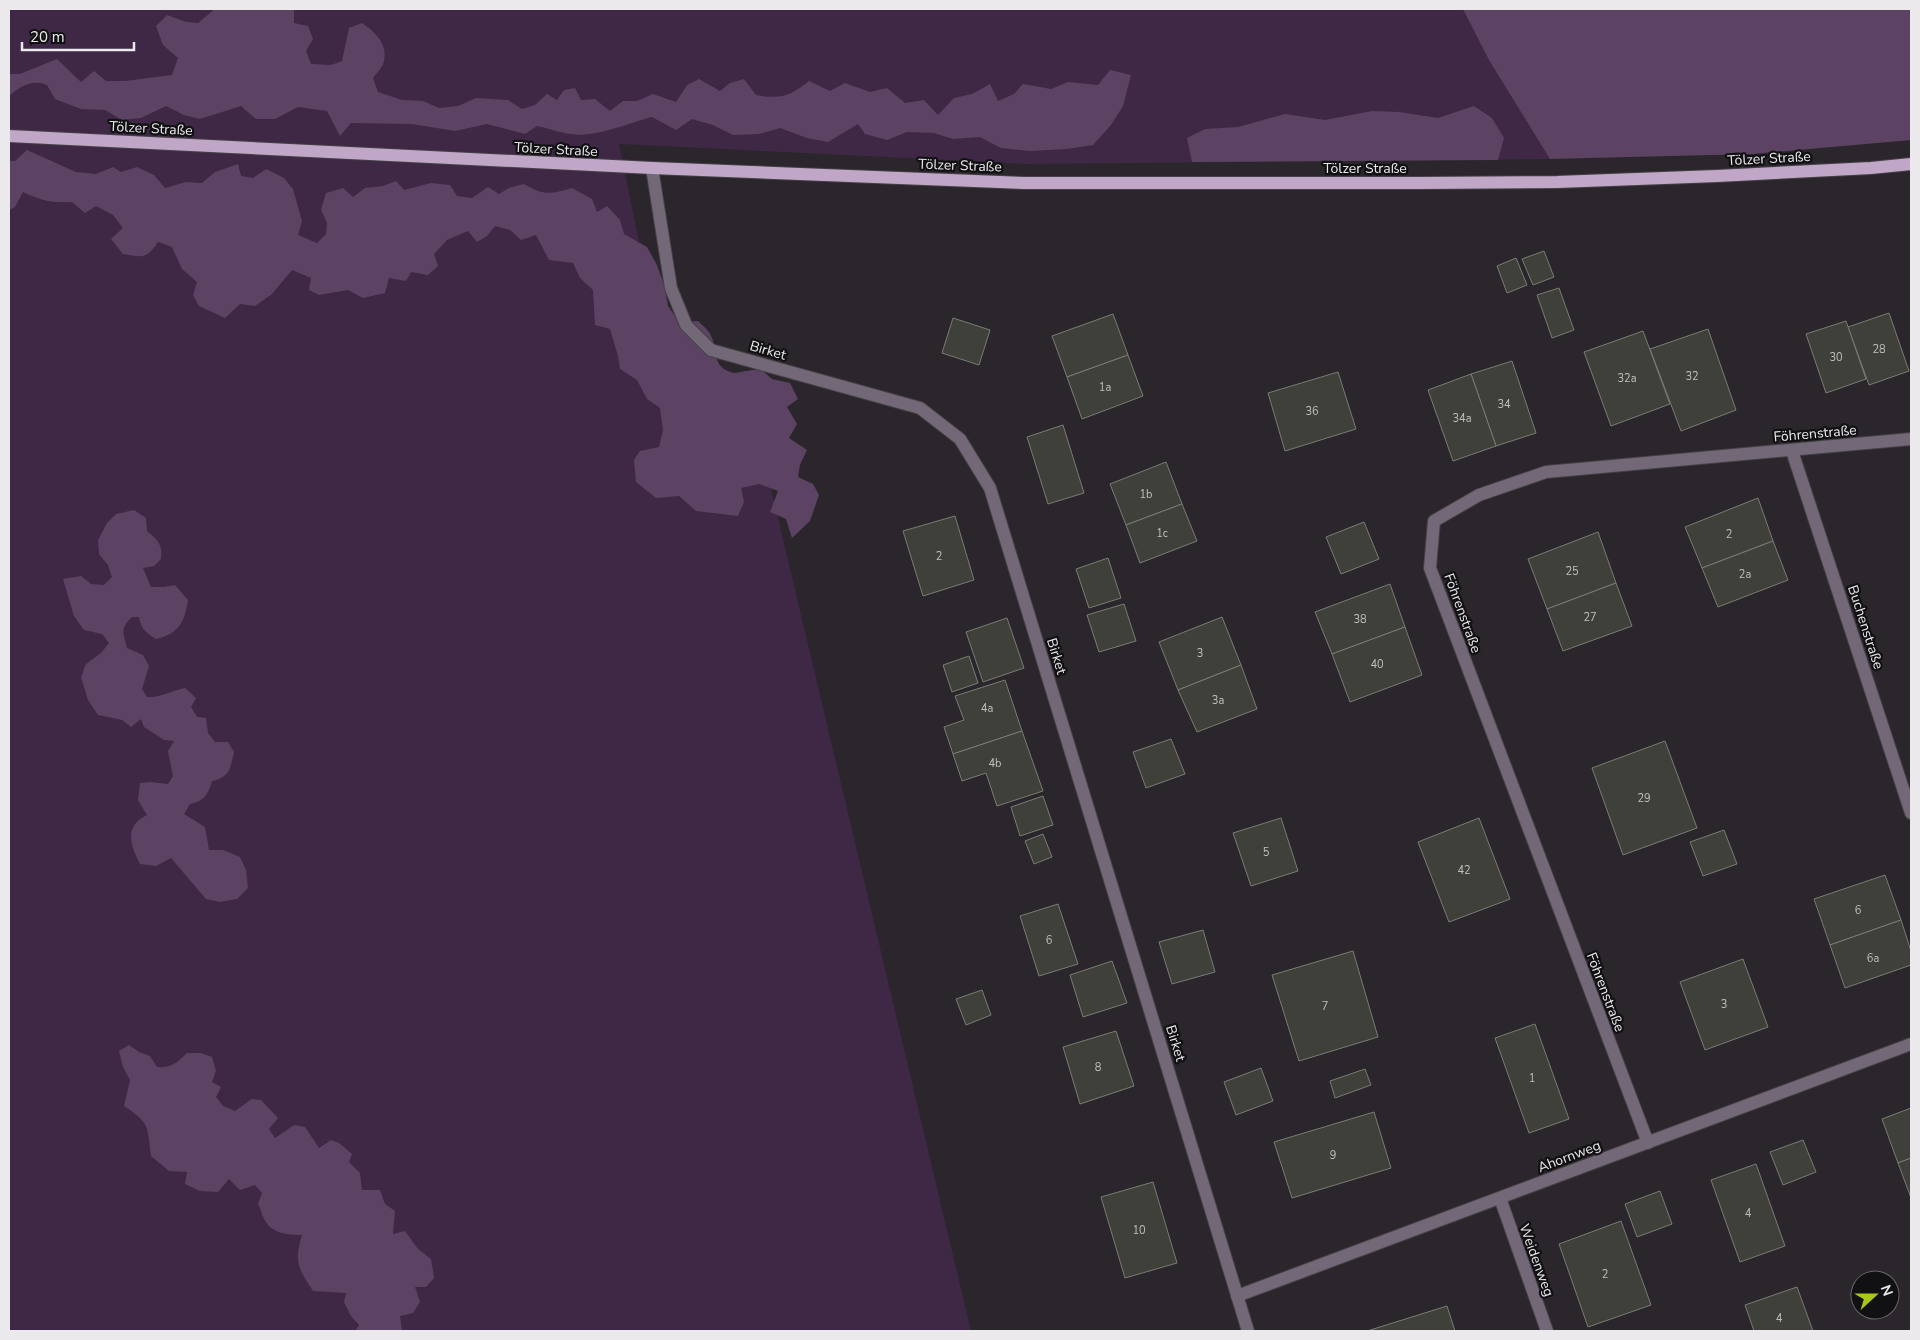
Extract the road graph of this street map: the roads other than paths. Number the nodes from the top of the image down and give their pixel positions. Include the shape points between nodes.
1 (9, 136) edge
2 (1911, 164) edge
3 (652, 168) junction
4 (1911, 439) edge
5 (1792, 450) junction
6 (1911, 813) edge
7 (1911, 1044) edge
8 (1648, 1143) junction
9 (1500, 1198) junction
10 (1237, 1296) junction
11 (1248, 1331) edge
12 (1547, 1331) edge

1 - 3 main road, Tölzer Straße
2 - 3 main road, Tölzer Straße via 1717,176 1418,183 1025,183
3 - 10 street, Birket via 671,288 686,325 711,350 920,408 960,439 990,488
4 - 5 street, Föhrenstraße
5 - 6 street, Buchenstraße
5 - 8 street, Föhrenstraße via 1546,472 1479,495 1434,521 1430,568
7 - 8 street, Ahornweg
8 - 9 street, Ahornweg
9 - 10 street, Ahornweg
9 - 12 street, Weidenweg
10 - 11 street, Birket

